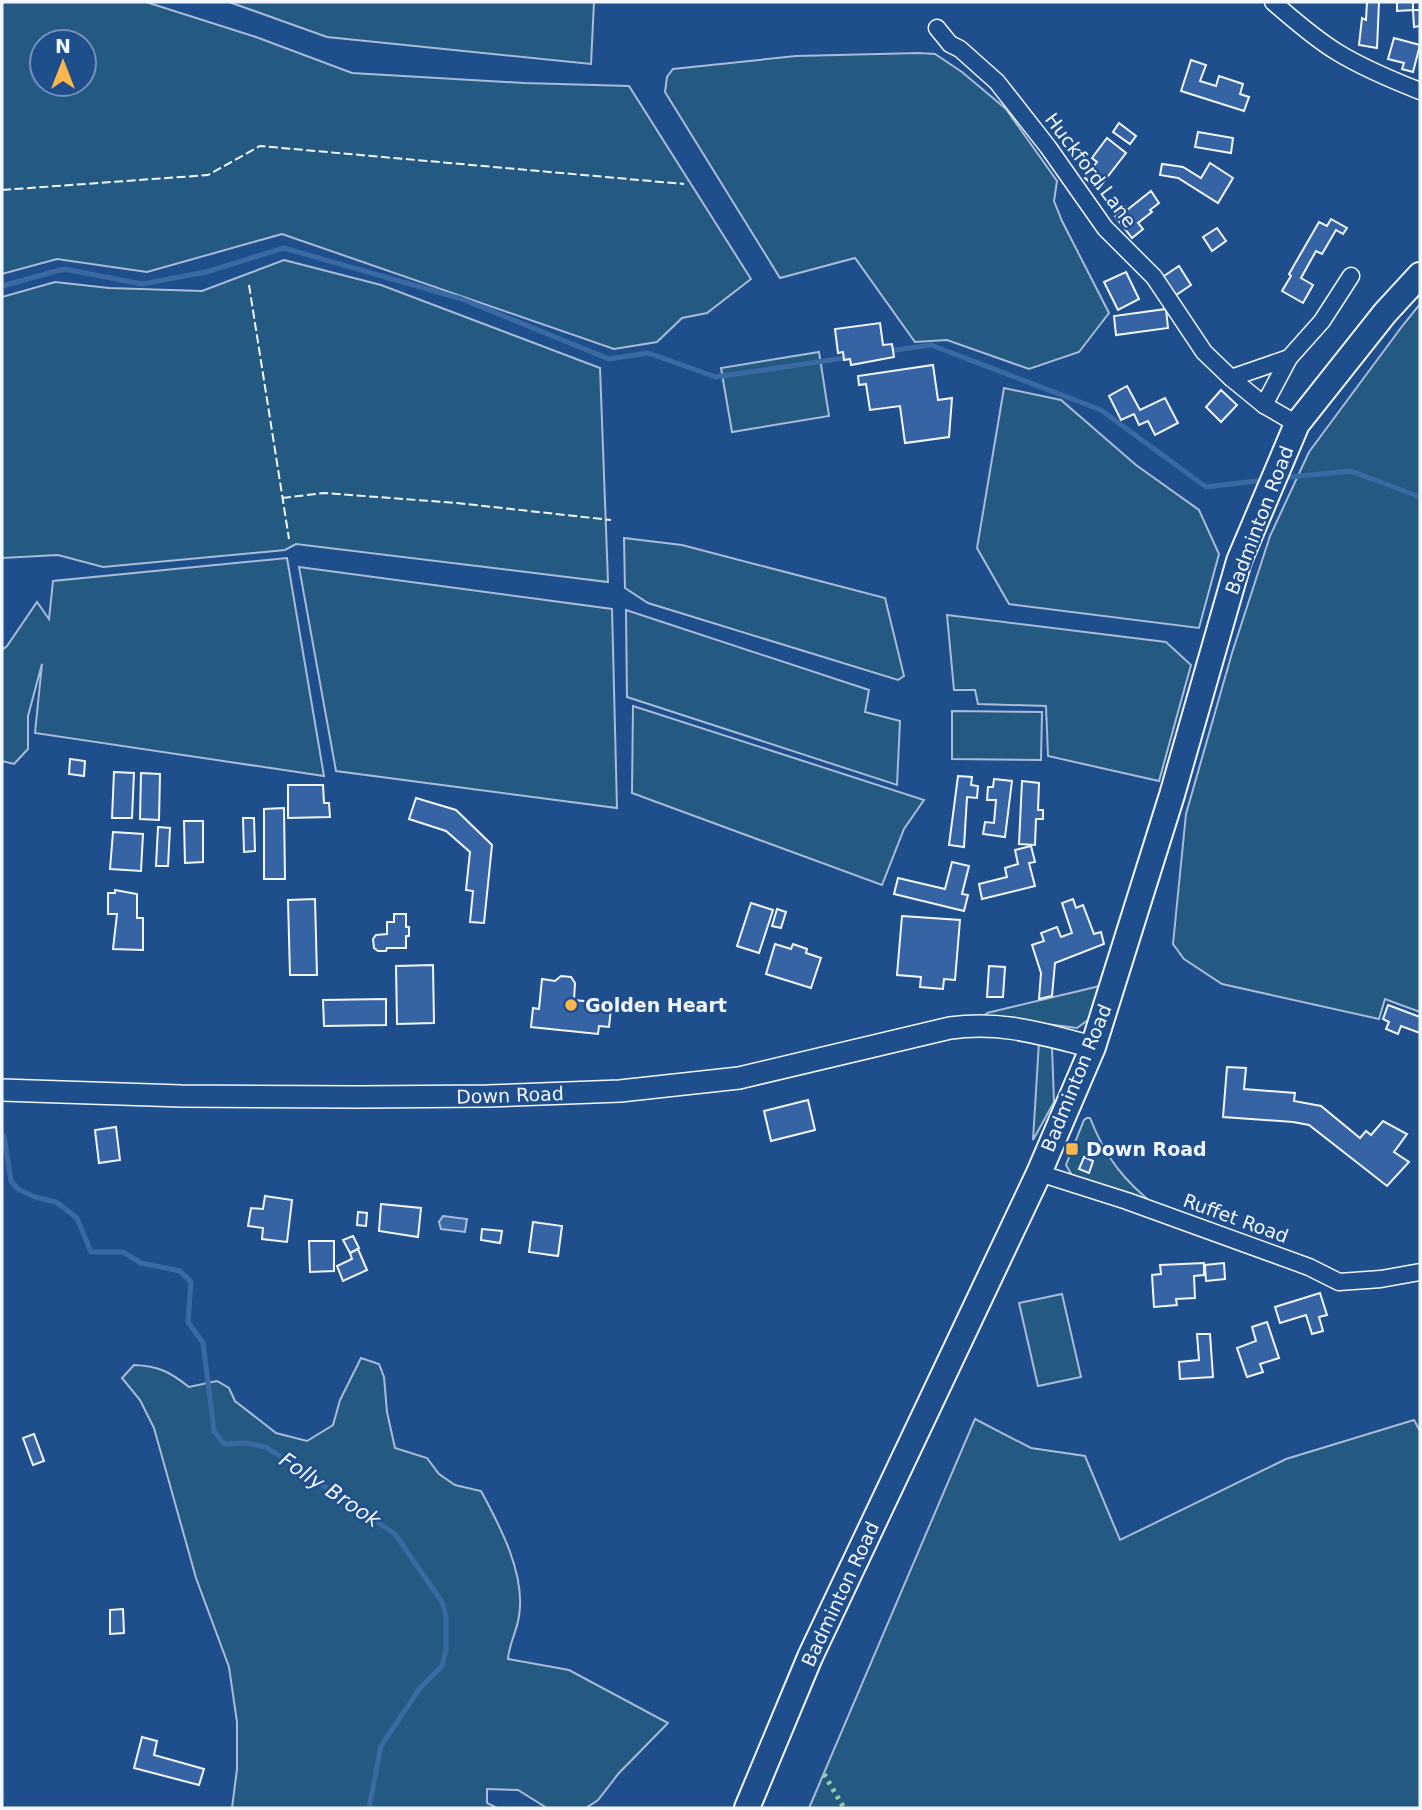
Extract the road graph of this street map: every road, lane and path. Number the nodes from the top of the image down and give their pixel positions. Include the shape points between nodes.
1 (1273, 2) edge
2 (937, 28) dead end
3 (1420, 91) edge
4 (1420, 275) edge
5 (1351, 276) dead end
6 (1289, 358) junction
7 (1231, 378) junction
8 (1264, 405) junction
9 (1297, 424) junction
10 (1093, 1047) junction
11 (2, 1090) edge
12 (1039, 1173) junction
13 (1420, 1272) edge
14 (747, 1808) edge

1 - 3 street via 1338,52
2 - 7 street, Huckford Lane via 997,82 1105,228 1154,277 1204,352
4 - 9 main road, Badminton Road
5 - 6 street via 1322,321
6 - 7 street
6 - 8 street
7 - 8 street, Huckford Lane
8 - 9 street, Huckford Lane
9 - 10 main road, Badminton Road via 1239,561
10 - 11 street, Down Road via 1011,1027 972,1026 739,1078 620,1091 359,1097
10 - 12 main road, Badminton Road
12 - 13 street, Ruffet Road via 1310,1267 1339,1282
12 - 14 main road, Badminton Road via 810,1657

